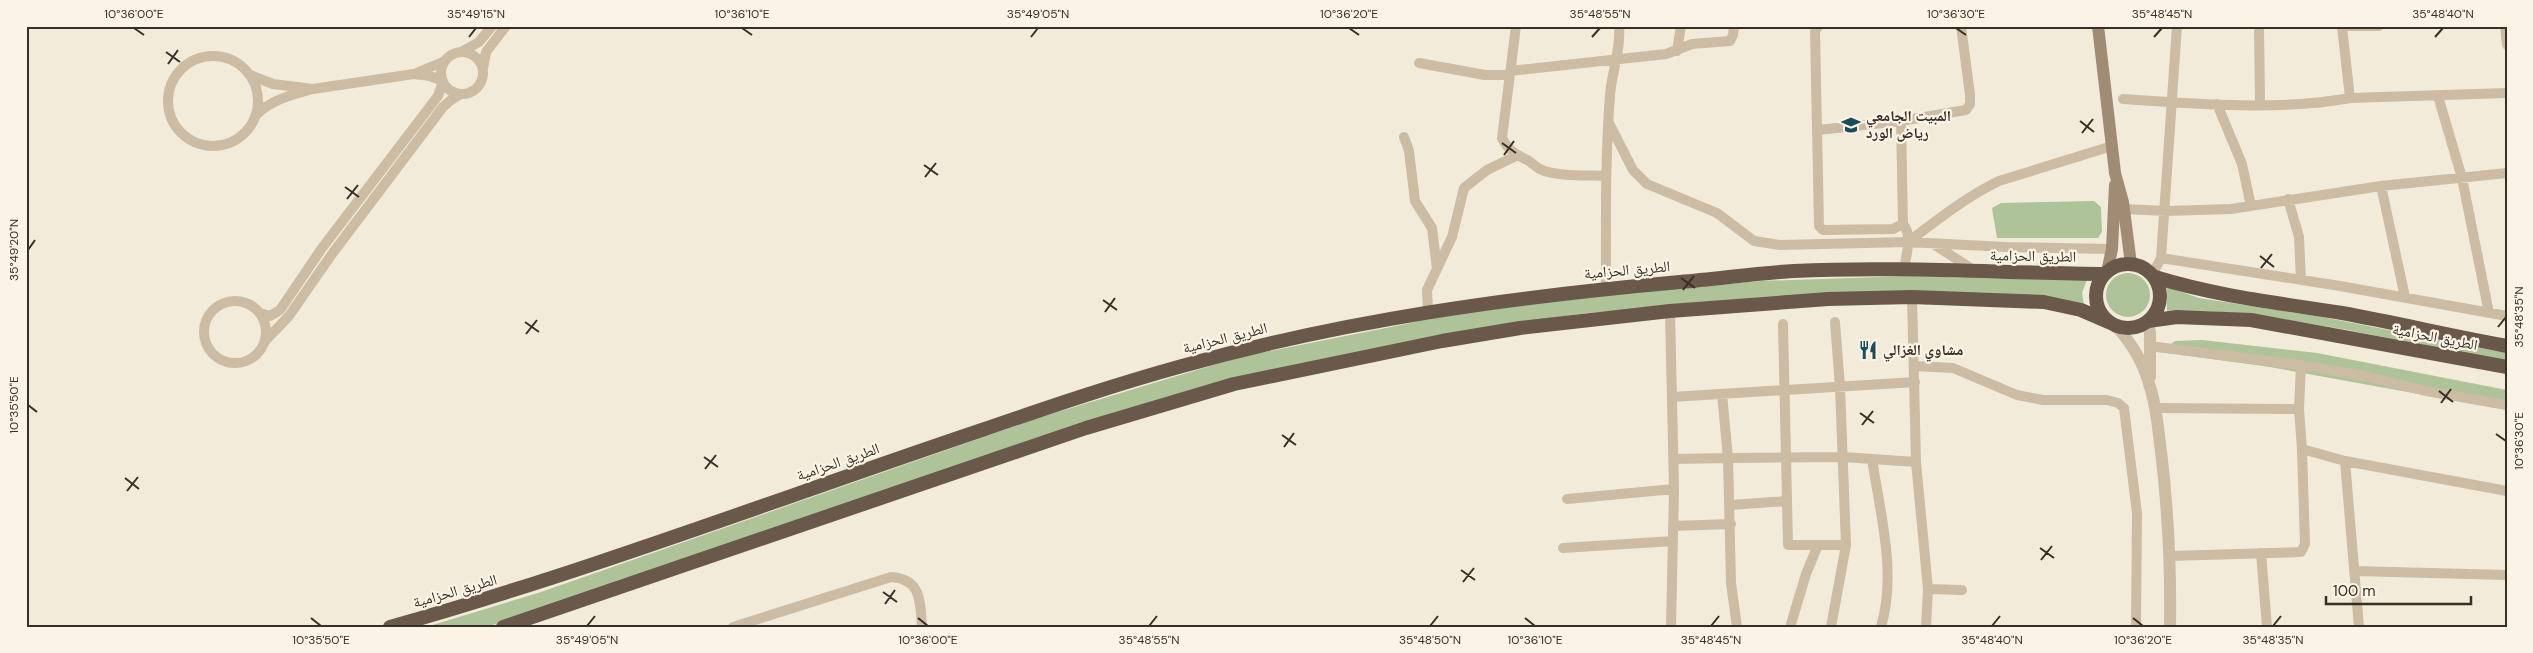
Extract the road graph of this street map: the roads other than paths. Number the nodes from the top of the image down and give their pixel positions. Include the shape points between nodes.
1 (492, 26) edge
2 (506, 26) edge
3 (1516, 26) edge
4 (1619, 26) edge
5 (1681, 26) edge
6 (1734, 26) edge
7 (1818, 26) edge
8 (1961, 26) edge
9 (2098, 26) edge
10 (2176, 26) edge
11 (2259, 26) edge
12 (2380, 26) edge
13 (2505, 26) edge
14 (2342, 27) edge
15 (2507, 45) edge
16 (1677, 51) junction
17 (460, 52) junction
18 (1616, 59) junction
19 (446, 60) junction
20 (1419, 63) dead end
21 (483, 68) junction
22 (1510, 73) junction
23 (250, 74) junction
24 (414, 74) junction
25 (443, 82) junction
26 (314, 89) junction
27 (2507, 93) edge
28 (461, 94) junction
29 (2438, 96) junction
30 (2350, 98) junction
31 (2123, 99) dead end
32 (2170, 102) junction
33 (2217, 104) junction
34 (2260, 104) junction
35 (256, 116) junction
36 (1902, 121) junction
37 (1609, 123) junction
38 (1818, 130) junction
39 (1404, 137) dead end
40 (2112, 146) junction
41 (1518, 155) junction
42 (2115, 173) junction
43 (2507, 173) edge
44 (1606, 176) junction
45 (2462, 178) junction
46 (2381, 186) junction
47 (2288, 199) junction
48 (2250, 206) junction
49 (2124, 209) junction
50 (2166, 211) junction
51 (1903, 224) junction
52 (1908, 242) junction
53 (1933, 244) junction
54 (2112, 248) junction
55 (2162, 258) junction
56 (2132, 264) junction
57 (1436, 269) junction
58 (1904, 269) junction
59 (1976, 271) junction
60 (2106, 273) junction
61 (2154, 276) junction
62 (2301, 280) junction
63 (1606, 288) junction
64 (1912, 297) junction
65 (2405, 297) junction
66 (1428, 311) junction
67 (1670, 311) junction
68 (260, 313) junction
69 (2489, 313) junction
70 (2507, 316) edge
71 (2148, 321) junction
72 (1835, 322) dead end
73 (1783, 324) dead end
74 (2113, 324) junction
75 (265, 341) junction
76 (2149, 346) junction
77 (2507, 346) edge
78 (2301, 365) junction
79 (1915, 366) junction
80 (2507, 367) edge
81 (1915, 382) junction
82 (1840, 387) junction
83 (2150, 387) junction
84 (1784, 390) junction
85 (1722, 394) junction
86 (1672, 397) junction
87 (2507, 405) edge
88 (2155, 408) junction
89 (2299, 409) junction
90 (2302, 449) junction
91 (1787, 457) junction
92 (1843, 457) junction
93 (1728, 458) junction
94 (1674, 459) junction
95 (1872, 459) junction
96 (2345, 461) junction
97 (1916, 462) junction
98 (1674, 489) junction
99 (2507, 492) edge
100 (1567, 499) dead end
101 (1787, 501) junction
102 (1730, 505) junction
103 (1731, 524) junction
104 (1673, 526) junction
105 (1673, 542) junction
106 (1818, 545) junction
107 (1846, 545) junction
108 (1563, 548) dead end
109 (2261, 554) junction
110 (2170, 556) junction
111 (2354, 571) junction
112 (2507, 575) edge
113 (1928, 588) junction
114 (1962, 590) dead end
115 (1791, 624) dead end
116 (390, 627) edge
117 (503, 627) edge
118 (733, 627) edge
119 (922, 627) edge
120 (1671, 627) edge
121 (1737, 627) edge
122 (1831, 627) edge
123 (1881, 627) edge
124 (1926, 627) edge
125 (2136, 627) edge
126 (2170, 627) edge
127 (2267, 627) edge
128 (2359, 627) edge

1 - 17 street via 473,48
2 - 21 street via 486,52
3 - 22 street
4 - 18 street
5 - 16 street
6 - 16 street via 1730,41 1692,44
7 - 38 street via 1815,32
8 - 36 street via 1970,104 1966,110
9 - 40 main road
10 - 32 street
11 - 34 street
12 - 14 street
13 - 15 street
14 - 30 street
16 - 18 street
17 - 19 street
17 - 21 street via 477,58
18 - 22 street
18 - 37 street
19 - 24 street
19 - 25 street via 441,72
20 - 22 street via 1485,75
21 - 28 street via 479,85 470,93
22 - 41 street via 1502,138 1505,146
23 - 26 street via 273,84
23 - 35 street via 258,99
23 - 35 street via 230,58 213,55 196,59 181,69 171,84 169,111 182,134 207,146 233,141 247,131
24 - 25 street
24 - 26 street
25 - 28 street via 453,92
25 - 68 street via 438,96 322,248 284,305 270,316
26 - 35 street via 276,100
27 - 29 street
28 - 75 street via 444,107 289,316
29 - 30 street
29 - 45 street
30 - 34 street via 2324,103
31 - 32 street
32 - 33 street
32 - 50 street
33 - 34 street
33 - 48 street via 2242,164
36 - 38 street
36 - 51 street
37 - 44 street
37 - 52 street via 1633,170 1647,184 1717,213 1754,241 1780,245
38 - 51 street via 1820,229 1893,229
39 - 57 street via 1416,201 1432,228
40 - 42 main road
40 - 52 street via 1982,189
41 - 44 street via 1539,169 1550,172
41 - 57 street via 1487,170 1464,188 1452,237
42 - 49 main road
42 - 54 main road
43 - 45 street
44 - 63 street
45 - 46 street
45 - 69 street
46 - 47 street
46 - 65 street
47 - 48 street
47 - 62 street via 2299,237
48 - 50 street
49 - 50 street
49 - 56 main road
50 - 55 street
51 - 52 street
52 - 53 street
52 - 58 street
53 - 54 street
53 - 59 street
54 - 60 main road
55 - 61 street
55 - 62 street
56 - 60 highway, الطريق الحزامية via 2123,264
56 - 61 highway, الطريق الحزامية
57 - 66 street via 1427,290
58 - 59 highway, الطريق الحزامية
58 - 63 highway, الطريق الحزامية via 1793,272
59 - 60 highway, الطريق الحزامية
60 - 74 highway via 2100,282 2096,300 2099,309
61 - 71 highway via 2160,295 2155,314
61 - 77 highway, الطريق الحزامية via 2209,293 2373,319
62 - 65 street
63 - 66 highway, الطريق الحزامية
64 - 67 highway, الطريق الحزامية via 1782,301
64 - 74 highway, الطريق الحزامية via 2053,304 2081,310
64 - 79 street
65 - 69 street
66 - 116 highway, الطريق الحزامية via 1274,342 1172,368 910,454 542,582
67 - 86 street
67 - 117 highway, الطريق الحزامية via 1520,328 1234,384 1030,446
68 - 75 street via 266,330
68 - 75 street via 242,302 230,301 219,305 205,321 204,341 214,356 236,364 252,358
69 - 70 street
71 - 74 highway, الطريق الحزامية via 2128,328
71 - 76 street
71 - 80 highway, الطريق الحزامية via 2177,316 2251,320
72 - 82 street
73 - 84 street
74 - 83 street via 2138,357
76 - 78 street
76 - 83 street
78 - 87 street
78 - 89 street
79 - 81 street
79 - 125 street via 1954,368 2017,395 2043,400 2107,400 2124,408 2137,512
81 - 82 street
81 - 97 street
82 - 84 street
82 - 92 street
83 - 88 street
84 - 85 street
84 - 91 street
85 - 86 street
85 - 93 street
86 - 94 street
88 - 89 street
88 - 110 street via 2165,479
89 - 90 street
90 - 96 street
90 - 109 street via 2304,548 2297,553
91 - 92 street
91 - 93 street
91 - 101 street
92 - 95 street
92 - 107 street
93 - 94 street
93 - 102 street
94 - 98 street
95 - 97 street
95 - 123 street via 1888,566 1888,601
96 - 99 street
96 - 111 street
97 - 113 street
98 - 100 street
98 - 104 street
101 - 102 street
101 - 106 street via 1788,545
102 - 103 street
103 - 104 street
103 - 121 street
104 - 105 street
105 - 108 street
105 - 120 street
106 - 107 street
106 - 115 street
107 - 122 street
109 - 110 street
109 - 127 street
110 - 126 street
111 - 112 street
111 - 128 street
113 - 114 street
113 - 124 street
118 - 119 street via 890,577 901,578 915,588 919,595

